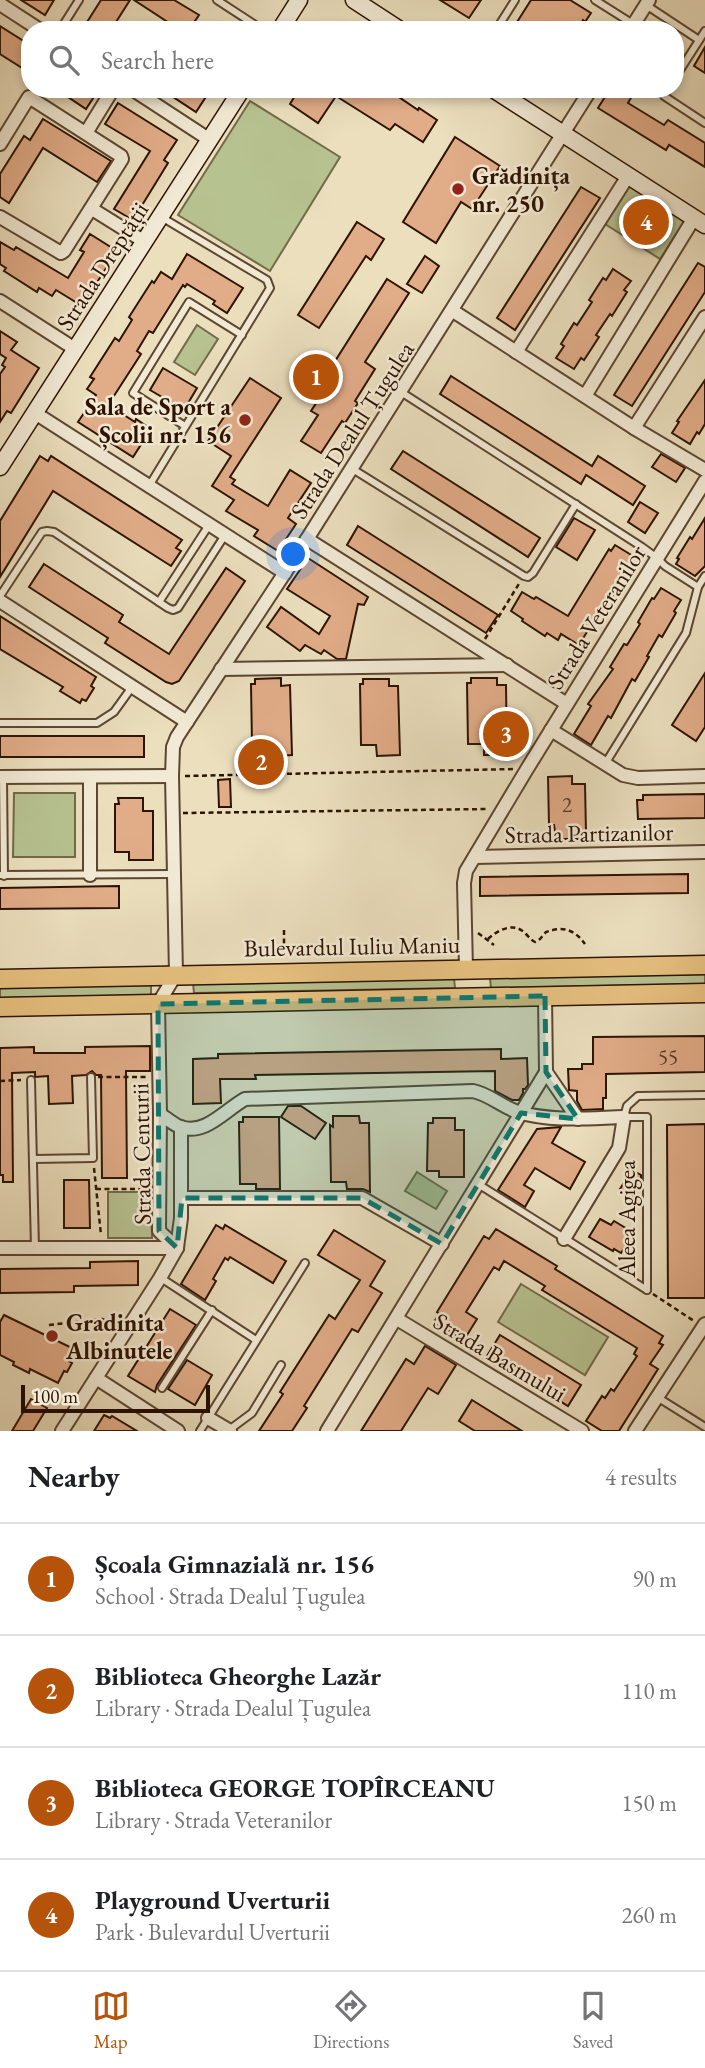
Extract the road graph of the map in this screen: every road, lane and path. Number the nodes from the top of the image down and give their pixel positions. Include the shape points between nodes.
1 (79, 0) edge
2 (217, 0) edge
3 (299, 0) edge
4 (354, 0) edge
5 (515, 0) edge
6 (595, 0) edge
7 (647, 3) edge
8 (0, 4) edge
9 (26, 21) edge
10 (66, 21) edge
11 (249, 21) edge
12 (286, 21) edge
13 (386, 21) edge
14 (502, 21) edge
15 (623, 21) edge
16 (635, 21) edge
17 (672, 21) edge
18 (684, 29) edge
19 (705, 31) edge
20 (699, 40) junction
21 (684, 64) edge
22 (28, 98) edge
23 (31, 98) edge
24 (107, 98) edge
25 (146, 98) edge
26 (236, 98) edge
27 (507, 98) edge
28 (585, 98) edge
29 (667, 98) edge
30 (705, 123) edge
31 (86, 133) junction
32 (562, 134) junction
33 (210, 140) junction
34 (0, 144) edge
35 (628, 176) junction
36 (92, 209) junction
37 (0, 216) edge
38 (161, 217) junction
39 (700, 222) edge
40 (145, 242) junction
41 (0, 301) edge
42 (453, 311) junction
43 (705, 317) edge
44 (242, 335) junction
45 (75, 349) junction
46 (516, 352) junction
47 (401, 392) junction
48 (584, 396) junction
49 (35, 413) junction
50 (185, 426) junction
51 (634, 428) junction
52 (0, 467) edge
53 (351, 468) junction
54 (705, 470) edge
55 (705, 481) edge
56 (149, 486) junction
57 (576, 504) junction
58 (209, 525) junction
59 (225, 536) junction
60 (307, 539) junction
61 (657, 558) junction
62 (285, 573) junction
63 (705, 576) edge
64 (526, 577) junction
65 (698, 587) junction
66 (0, 598) edge
67 (159, 602) junction
68 (480, 648) junction
69 (507, 665) junction
70 (221, 669) junction
71 (132, 687) junction
72 (567, 704) junction
73 (187, 722) junction
74 (0, 723) edge
75 (551, 730) junction
76 (604, 764) junction
77 (527, 769) junction
78 (172, 776) junction
79 (705, 776) edge
80 (2, 777) edge
81 (90, 777) junction
82 (503, 808) junction
83 (173, 813) junction
84 (705, 852) edge
85 (475, 857) junction
86 (174, 874) junction
87 (2, 875) edge
88 (90, 875) junction
89 (284, 930) dead end
90 (465, 932) junction
91 (488, 939) junction
92 (585, 943) dead end
93 (494, 945) dead end
94 (284, 947) dead end
95 (705, 965) edge
96 (466, 969) junction
97 (176, 974) junction
98 (0, 979) edge
99 (705, 993) edge
100 (545, 996) junction
101 (158, 1004) junction
102 (0, 1007) edge
103 (546, 1072) junction
104 (92, 1077) joint
105 (160, 1077) junction
106 (31, 1080) joint
107 (0, 1081) edge
108 (705, 1095) edge
109 (521, 1113) junction
110 (160, 1114) junction
111 (624, 1117) junction
112 (578, 1119) junction
113 (181, 1128) junction
114 (93, 1158) junction
115 (34, 1159) junction
116 (478, 1184) junction
117 (96, 1189) junction
118 (159, 1189) junction
119 (181, 1198) junction
120 (564, 1239) junction
121 (442, 1244) junction
122 (0, 1248) edge
123 (36, 1248) junction
124 (102, 1248) junction
125 (177, 1248) junction
126 (305, 1263) dead end
127 (160, 1278) junction
128 (648, 1290) junction
129 (212, 1310) junction
130 (397, 1319) junction
131 (50, 1325) dead end
132 (704, 1325) edge
133 (126, 1331) junction
134 (256, 1340) junction
135 (281, 1365) dead end
136 (96, 1378) junction
137 (162, 1388) dead end
138 (657, 1397) junction
139 (208, 1418) junction
140 (705, 1427) edge
141 (62, 1431) edge
142 (178, 1431) edge
143 (200, 1431) edge
144 (229, 1431) edge
145 (327, 1431) edge
146 (582, 1431) edge
147 (635, 1431) edge

1 - 10 lane
2 - 11 lane
3 - 12 street
4 - 13 street
5 - 14 lane
6 - 15 lane
7 - 16 street
7 - 17 lane
8 - 9 street
18 - 20 lane
19 - 20 lane
20 - 21 lane
22 - 34 street
23 - 31 street
24 - 31 street
25 - 33 street
26 - 33 street, Strada Dreptății
27 - 32 street
28 - 32 street, Strada Dealul Țugulea
29 - 30 lane
31 - 36 street via 122,159
32 - 35 street
32 - 42 street, Strada Dealul Țugulea
33 - 38 street, Strada Dreptății
35 - 39 street
35 - 46 street
36 - 37 street via 61,253
36 - 40 street
38 - 40 street, Strada Dreptății
38 - 44 lane via 267,280 269,292
39 - 48 street
40 - 45 street, Strada Dreptății
41 - 45 street
42 - 46 street
42 - 47 street, Strada Dealul Țugulea
43 - 51 street
44 - 50 lane
44 - 50 lane via 189,303 182,314 133,393
45 - 49 street, Strada Dreptății
46 - 48 street
47 - 53 street, Strada Dealul Țugulea
47 - 57 lane
48 - 51 street
49 - 52 street, Strada Dreptății
49 - 56 street
50 - 56 lane
51 - 54 street
53 - 60 street, Strada Dealul Țugulea
53 - 64 lane
55 - 61 street, Strada Veteranilor
56 - 58 street
57 - 61 lane
57 - 64 lane via 533,573
58 - 59 street
58 - 67 lane
59 - 62 street
59 - 67 lane via 178,608
60 - 62 street, Strada Dealul Țugulea
60 - 68 street
61 - 65 lane
61 - 72 street, Strada Veteranilor
62 - 70 street, Strada Dealul Țugulea
63 - 65 lane
64 - 68 path
65 - 76 lane via 686,633
66 - 67 lane via 47,531
66 - 71 street
68 - 69 street
69 - 70 street
69 - 72 street
70 - 73 street, Strada Dealul Țugulea
71 - 73 street
71 - 74 lane via 114,712 97,723
72 - 75 street, Strada Veteranilor
73 - 78 street, Strada Dealul Țugulea via 173,747
75 - 76 street
75 - 77 street, Strada Veteranilor
76 - 79 street via 638,778
77 - 78 path
77 - 82 street, Strada Veteranilor
78 - 81 street
78 - 83 street, Strada Dealul Țugulea
80 - 81 street
80 - 87 lane
81 - 88 street
82 - 83 path
82 - 85 street, Strada Veteranilor
83 - 86 street, Strada Dealul Țugulea
84 - 85 street, Strada Partizanilor
85 - 90 street, Strada Veteranilor via 464,877
86 - 88 lane
86 - 97 street, Strada Dealul Țugulea
87 - 88 lane
89 - 94 path
90 - 91 path
90 - 96 street, Strada Veteranilor
91 - 92 path via 501,929 513,928 535,942 558,929 570,930
91 - 93 path
95 - 96 main road, Bulevardul Iuliu Maniu
96 - 97 main road, Bulevardul Iuliu Maniu
97 - 98 main road, Bulevardul Iuliu Maniu
97 - 101 street
99 - 100 main road
100 - 101 main road
100 - 103 street
101 - 102 main road
101 - 105 street, Strada Centurii
103 - 109 street
103 - 112 street
104 - 105 path
104 - 114 lane
105 - 110 street, Strada Centurii
106 - 107 path
106 - 115 lane
108 - 111 lane via 638,1096 626,1106
109 - 112 street, Aleea Agigea
109 - 113 street via 473,1091 245,1099 204,1127
109 - 116 street
110 - 113 street
110 - 118 street, Strada Centurii
111 - 112 street, Aleea Agigea
111 - 120 street via 619,1148
111 - 128 lane, Aleea Agigea via 647,1117
113 - 119 street
114 - 115 lane
114 - 117 path
115 - 123 lane
116 - 120 lane, Aleea Agigea
116 - 121 street
117 - 118 path
117 - 124 path
118 - 125 street, Strada Centurii via 159,1231
119 - 121 street via 362,1198
119 - 125 street
120 - 128 lane, Aleea Agigea
121 - 130 street
122 - 123 street
123 - 124 street
124 - 125 street
125 - 127 street, Strada Centurii
126 - 134 lane
127 - 129 lane
127 - 133 street, Strada Centurii
128 - 132 path
129 - 134 lane
129 - 137 lane
130 - 145 street
130 - 146 street, Strada Basmului
131 - 133 path via 102,1319
132 - 138 street
133 - 136 street, Strada Centurii
134 - 139 lane
135 - 144 lane via 252,1413
136 - 141 street, Strada Centurii
136 - 142 street
138 - 140 lane
138 - 147 street
139 - 143 lane
139 - 144 street

